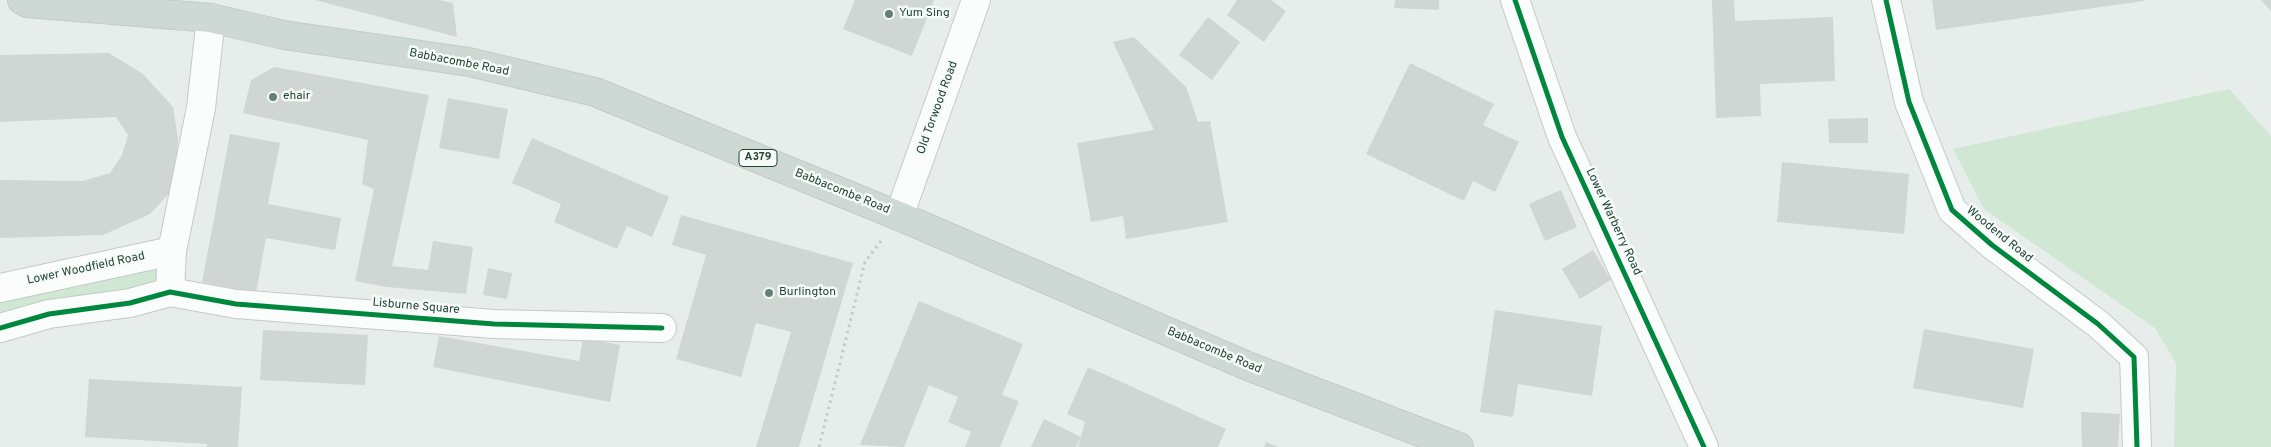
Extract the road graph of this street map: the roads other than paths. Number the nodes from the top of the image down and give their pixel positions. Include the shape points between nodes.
1 (16, 0) edge
2 (22, 0) edge
3 (976, 0) edge
4 (1515, 0) edge
5 (1886, 0) edge
6 (0, 2) edge
7 (211, 18) junction
8 (899, 216) junction
9 (172, 251) junction
10 (0, 288) edge
11 (170, 292) junction
12 (0, 328) edge
13 (662, 328) dead end
14 (1459, 447) edge
15 (1704, 447) edge
16 (2137, 447) edge

1 - 6 main road
2 - 7 main road, Babbacombe Road / A379 via 27,3
3 - 8 street, Old Torwood Road
4 - 15 street, Lower Warberry Road via 1562,137
5 - 16 street, Woodend Road via 1908,102 1952,210 1992,245 2098,324 2134,357
7 - 8 main road, Babbacombe Road / A379 via 284,35 470,62 595,92
7 - 9 street via 200,108
8 - 14 main road, Babbacombe Road / A379 via 1250,368
9 - 10 street, Lower Woodfield Road
9 - 11 street
11 - 12 street via 130,303 48,314
11 - 13 street, Lisburne Square via 236,304 494,324

